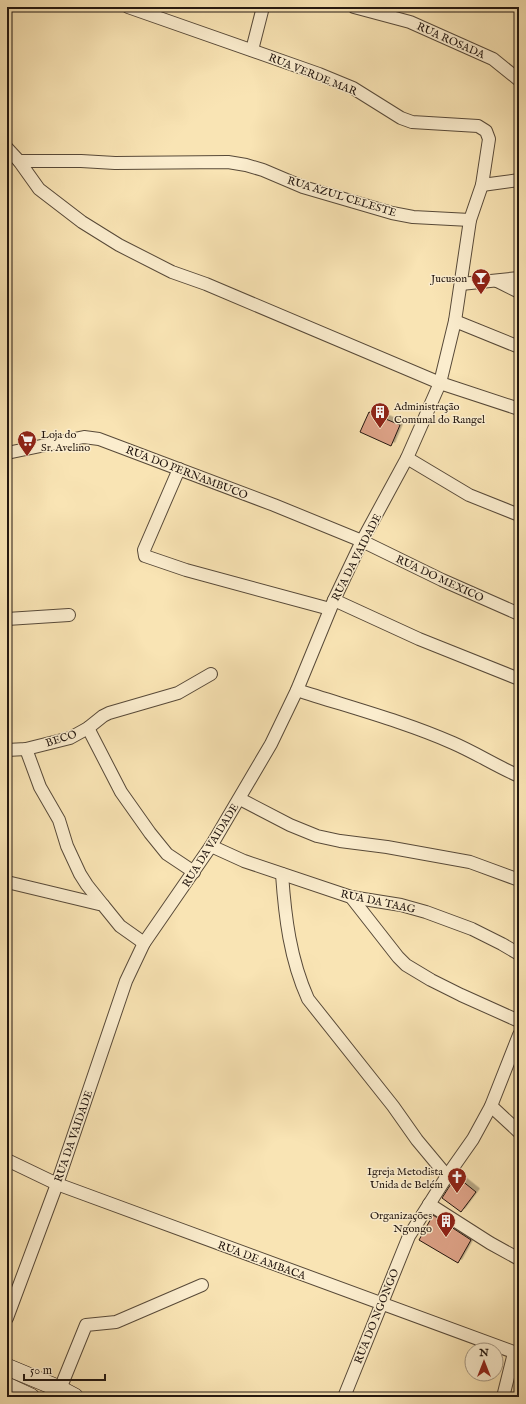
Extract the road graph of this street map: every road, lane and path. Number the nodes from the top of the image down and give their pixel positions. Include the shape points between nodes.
1 (128, 7) edge
2 (263, 7) edge
3 (354, 7) edge
4 (252, 50) junction
5 (519, 80) edge
6 (486, 131) joint
7 (7, 148) edge
8 (19, 161) junction
9 (519, 180) edge
10 (482, 185) junction
11 (470, 220) junction
12 (519, 278) edge
13 (497, 281) junction
14 (461, 284) junction
15 (519, 292) edge
16 (456, 322) junction
17 (519, 347) edge
18 (440, 383) junction
19 (519, 408) edge
20 (7, 453) edge
21 (407, 458) junction
22 (179, 469) junction
23 (519, 515) edge
24 (362, 541) junction
25 (332, 604) junction
26 (519, 614) edge
27 (69, 615) dead end
28 (7, 619) edge
29 (211, 674) dead end
30 (519, 679) edge
31 (297, 690) junction
32 (88, 728) junction
33 (26, 749) junction
34 (7, 750) edge
35 (519, 776) edge
36 (240, 798) junction
37 (211, 846) junction
38 (194, 872) junction
39 (282, 874) junction
40 (519, 880) edge
41 (7, 882) edge
42 (351, 897) junction
43 (102, 905) junction
44 (144, 944) junction
45 (519, 954) edge
46 (519, 1021) edge
47 (519, 1035) edge
48 (491, 1106) junction
49 (519, 1132) edge
50 (7, 1160) edge
51 (447, 1176) junction
52 (57, 1184) junction
53 (429, 1204) junction
54 (519, 1259) edge
55 (202, 1285) dead end
56 (382, 1304) junction
57 (7, 1318) edge
58 (517, 1354) edge
59 (7, 1367) edge
60 (7, 1386) edge
61 (60, 1389) junction
62 (31, 1397) edge
63 (75, 1397) edge
64 (344, 1397) edge
65 (503, 1397) edge

1 - 4 street, RUA VERDE MAR
2 - 4 street
3 - 5 street, RUA ROSADA via 410,22 493,60
4 - 6 street, RUA VERDE MAR via 353,88 401,118 412,122 478,126
6 - 10 street, RUA DA VAIDADE via 489,139
7 - 8 street
8 - 11 street, RUA AZUL CELESTE via 228,162 263,170 303,186 392,213 413,217
8 - 18 street via 39,189 82,222 119,245 172,272 214,287
9 - 10 street
10 - 11 street, RUA DA VAIDADE
11 - 14 street, RUA DA VAIDADE
12 - 13 street
13 - 14 street
13 - 15 street
14 - 16 street, RUA DA VAIDADE
16 - 17 street
16 - 18 street, RUA DA VAIDADE
18 - 19 street
18 - 21 street, RUA DA VAIDADE
20 - 22 street, RUA DO PERNAMBUCO via 92,437
21 - 23 street via 469,495
21 - 24 street, RUA DA VAIDADE
22 - 24 street, RUA DO PERNAMBUCO
22 - 25 street via 144,550 145,556 186,570
24 - 25 street, RUA DA VAIDADE
24 - 26 street, RUA DO MEXICO
25 - 30 street
25 - 31 street, RUA DA VAIDADE
27 - 28 street
29 - 32 street via 178,693 109,713
31 - 35 street via 425,732
31 - 36 street, RUA DA VAIDADE via 271,744
32 - 33 street, BECO via 70,738
32 - 38 street, BECO via 120,792 150,834 167,854
33 - 34 street, BECO
33 - 43 street via 40,787 59,820 80,874
36 - 37 street, RUA DA VAIDADE
36 - 40 street via 290,825 317,836 470,862
37 - 38 street, RUA DA VAIDADE
37 - 39 street, RUA DA TAAG
38 - 44 street, RUA DA VAIDADE
39 - 42 street, RUA DA TAAG
39 - 51 street via 289,937 300,982 308,999
41 - 43 street
42 - 45 street, RUA DA TAAG via 426,912 472,929
42 - 46 street via 406,965 461,995
43 - 44 street via 120,926
44 - 52 street, RUA DA VAIDADE via 122,992
47 - 48 street, RUA DO NGONGO
48 - 49 street
48 - 51 street, RUA DO NGONGO via 474,1139
50 - 52 street, RUA DE AMBACA
51 - 53 street, RUA DO NGONGO
52 - 56 street, RUA DE AMBACA
52 - 57 street, RUA DA VAIDADE
53 - 54 street
53 - 56 street, RUA DO NGONGO via 409,1236
55 - 61 street via 116,1322 86,1325
56 - 58 street, RUA DE AMBACA
56 - 64 street, RUA DO NGONGO
58 - 65 street
59 - 61 main road
60 - 62 main road
61 - 63 main road

